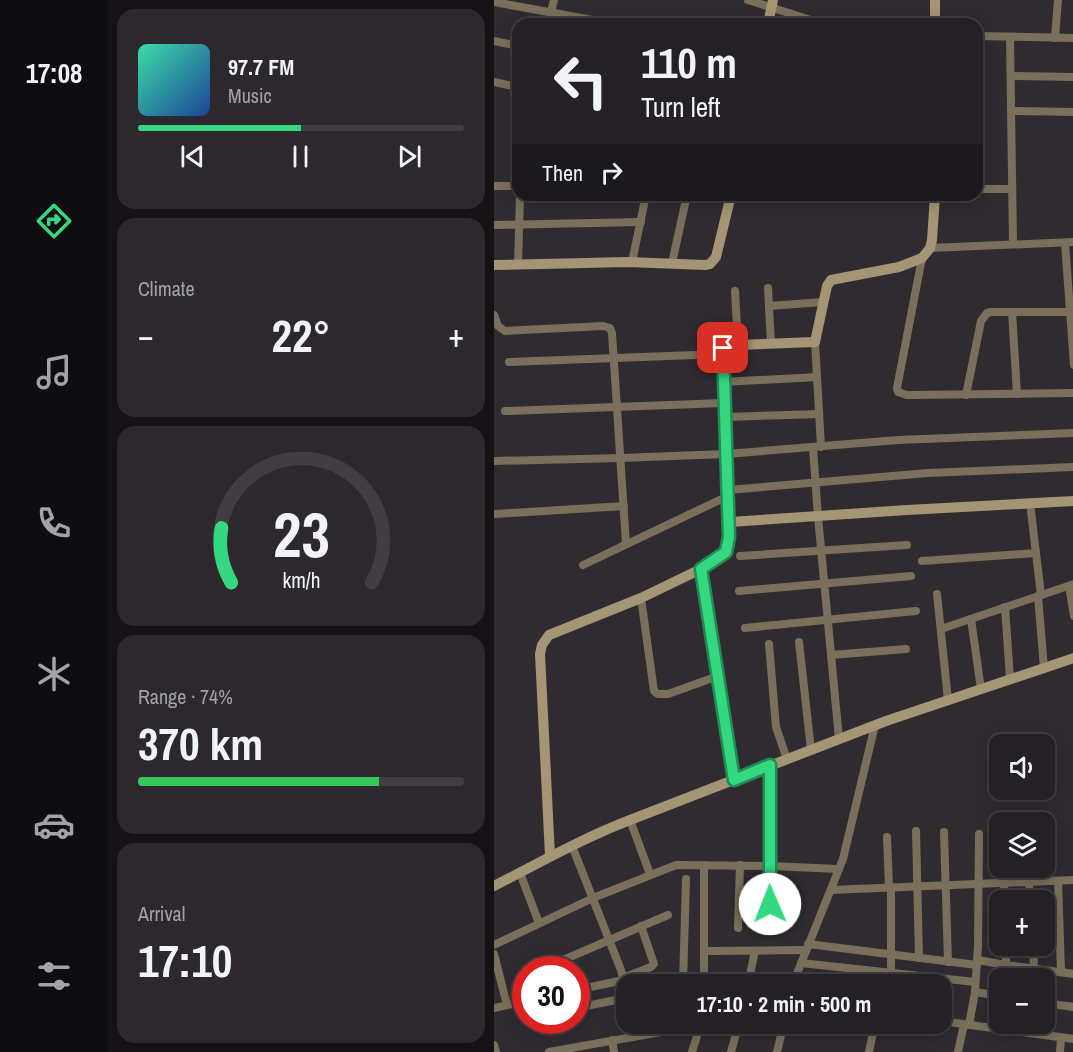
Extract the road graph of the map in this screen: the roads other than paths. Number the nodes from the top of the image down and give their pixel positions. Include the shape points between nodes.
1 (554, 0) edge
2 (748, 0) edge
3 (935, 0) edge
4 (1058, 0) edge
5 (494, 2) edge
6 (772, 3) edge
7 (552, 13) junction
8 (552, 18) edge
9 (580, 18) edge
10 (769, 18) edge
11 (802, 18) edge
12 (935, 18) edge
13 (983, 36) edge
14 (1010, 37) junction
15 (1055, 38) junction
16 (1073, 38) edge
17 (494, 41) edge
18 (512, 45) edge
19 (1011, 76) junction
20 (1073, 77) edge
21 (494, 82) edge
22 (512, 86) edge
23 (1011, 111) junction
24 (1073, 112) edge
25 (494, 186) edge
26 (512, 186) edge
27 (983, 189) edge
28 (1012, 189) junction
29 (520, 201) edge
30 (645, 201) edge
31 (686, 201) edge
32 (730, 201) edge
33 (935, 201) edge
34 (641, 222) junction
35 (519, 224) junction
36 (494, 225) edge
37 (1073, 242) edge
38 (1064, 243) junction
39 (1013, 244) junction
40 (930, 248) junction
41 (922, 258) junction
42 (632, 262) junction
43 (672, 262) junction
44 (494, 265) edge
45 (518, 265) junction
46 (768, 288) dead end
47 (735, 291) dead end
48 (823, 302) junction
49 (769, 306) junction
50 (1012, 312) junction
51 (1071, 312) edge
52 (494, 315) edge
53 (815, 342) junction
54 (771, 344) junction
55 (738, 345) junction
56 (722, 354) junction
57 (614, 357) junction
58 (509, 362) dead end
59 (1073, 365) edge
60 (817, 377) junction
61 (723, 382) junction
62 (1073, 393) edge
63 (1017, 394) junction
64 (966, 395) junction
65 (724, 403) junction
66 (617, 407) junction
67 (504, 411) dead end
68 (819, 414) junction
69 (725, 417) junction
70 (1073, 433) edge
71 (817, 447) junction
72 (726, 454) junction
73 (620, 458) junction
74 (494, 461) edge
75 (1073, 467) edge
76 (815, 482) junction
77 (728, 493) junction
78 (1073, 501) edge
79 (1030, 503) junction
80 (624, 506) junction
81 (494, 514) edge
82 (818, 517) junction
83 (730, 522) junction
84 (626, 544) junction
85 (907, 545) dead end
86 (821, 551) junction
87 (1036, 553) junction
88 (740, 556) dead end
89 (922, 561) dead end
90 (583, 565) dead end
91 (701, 569) junction
92 (911, 576) dead end
93 (824, 584) junction
94 (1071, 585) edge
95 (739, 591) dead end
96 (937, 594) dead end
97 (1039, 595) junction
98 (641, 598) junction
99 (1005, 607) junction
100 (916, 610) dead end
101 (1073, 616) edge
102 (971, 619) junction
103 (828, 620) junction
104 (745, 627) dead end
105 (941, 629) junction
106 (799, 642) dead end
107 (769, 644) dead end
108 (906, 649) dead end
109 (831, 654) junction
110 (1073, 658) edge
111 (1044, 668) junction
112 (718, 676) junction
113 (1010, 679) junction
114 (980, 689) junction
115 (948, 700) junction
116 (875, 725) junction
117 (839, 739) junction
118 (811, 750) junction
119 (787, 759) junction
120 (770, 765) junction
121 (734, 780) junction
122 (630, 820) junction
123 (916, 831) dead end
124 (944, 832) dead end
125 (979, 834) dead end
126 (887, 837) dead end
127 (572, 846) junction
128 (550, 856) junction
129 (704, 865) junction
130 (740, 865) junction
131 (770, 866) junction
132 (839, 869) junction
133 (520, 873) junction
134 (650, 874) junction
135 (1029, 878) edge
136 (686, 879) dead end
137 (1073, 880) edge
138 (1058, 881) junction
139 (1029, 882) junction
140 (1004, 883) junction
141 (979, 884) junction
142 (946, 885) junction
143 (494, 886) edge
144 (890, 887) junction
145 (917, 887) junction
146 (831, 890) junction
147 (1004, 890) edge
148 (1029, 890) edge
149 (593, 898) junction
150 (668, 915) dead end
151 (539, 923) junction
152 (771, 923) dead end
153 (641, 926) junction
154 (738, 928) dead end
155 (609, 939) junction
156 (494, 945) edge
157 (807, 947) junction
158 (704, 951) junction
159 (755, 951) junction
160 (494, 954) edge
161 (891, 955) junction
162 (572, 956) edge
163 (1006, 956) edge
164 (919, 958) junction
165 (948, 962) junction
166 (800, 963) junction
167 (978, 963) junction
168 (1006, 965) junction
169 (1027, 968) edge
170 (1061, 972) junction
171 (888, 973) junction
172 (1055, 973) edge
173 (621, 974) edge
174 (635, 974) edge
175 (683, 974) edge
176 (704, 974) edge
177 (750, 974) edge
178 (796, 974) edge
179 (1073, 974) edge
180 (616, 981) edge
181 (975, 982) junction
182 (590, 988) edge
183 (975, 992) junction
184 (989, 994) edge
185 (616, 1000) edge
186 (512, 1004) edge
187 (507, 1005) junction
188 (1055, 1005) edge
189 (590, 1006) edge
190 (1073, 1007) edge
191 (494, 1008) edge
192 (952, 1022) edge
193 (967, 1024) junction
194 (644, 1034) edge
195 (698, 1034) edge
196 (736, 1034) edge
197 (781, 1034) edge
198 (873, 1034) edge
199 (636, 1036) joint
200 (1061, 1038) junction
201 (1073, 1039) edge
202 (612, 1040) junction
203 (494, 1045) edge
204 (496, 1052) edge
205 (549, 1052) edge
206 (614, 1052) edge
207 (692, 1052) edge
208 (731, 1052) edge
209 (777, 1052) edge
210 (869, 1052) edge
211 (958, 1052) edge
212 (1060, 1052) edge

1 - 7 street
2 - 6 street
3 - 12 street
4 - 15 street
5 - 7 street
6 - 10 street
6 - 11 street
7 - 8 street
7 - 9 street
13 - 14 street
14 - 15 street
14 - 19 street
15 - 16 street
17 - 18 street
19 - 20 street
19 - 23 street
21 - 22 street
23 - 24 street
23 - 28 street
25 - 26 street
27 - 28 street
28 - 39 street
29 - 35 street
30 - 34 street
31 - 43 street
32 - 43 street via 713,261 705,265
33 - 40 street
34 - 35 street
34 - 42 street
35 - 36 street
35 - 45 street
37 - 38 street
38 - 39 street
38 - 51 street
39 - 40 street
40 - 41 street
41 - 48 street via 832,280
41 - 64 street via 897,387 907,395
42 - 43 street
42 - 45 street
44 - 45 street
46 - 49 street
47 - 55 street
48 - 49 street
48 - 53 street
49 - 54 street
50 - 51 street
50 - 63 street
50 - 64 street via 991,312 983,317
51 - 59 street
52 - 57 street via 498,327 505,331 608,327
53 - 54 street
53 - 60 street
54 - 55 street
55 - 56 street via 724,347
56 - 57 street
56 - 61 street
57 - 58 street
57 - 66 street
60 - 61 street
60 - 68 street
61 - 65 street
62 - 63 street
63 - 64 street
65 - 66 street
65 - 69 street
66 - 67 street
66 - 73 street
68 - 69 street
68 - 71 street
69 - 72 street
70 - 71 street
71 - 72 street
71 - 76 street
72 - 73 street
72 - 77 street
73 - 74 street
73 - 80 street
75 - 76 street
76 - 77 street
76 - 82 street
77 - 83 street
77 - 84 street
78 - 79 street
79 - 82 street
79 - 87 street
80 - 81 street
80 - 84 street
82 - 83 street
82 - 86 street
83 - 91 street via 726,552
84 - 90 street
85 - 86 street
86 - 88 street
86 - 93 street
87 - 89 street
87 - 97 street
91 - 98 street
91 - 112 street
92 - 93 street
93 - 95 street
93 - 103 street
94 - 97 street
94 - 101 street
96 - 105 street
97 - 99 street
97 - 111 street
98 - 112 street via 654,691 668,694
98 - 128 street via 549,635 542,645
99 - 102 street
99 - 113 street
100 - 103 street
102 - 105 street
102 - 114 street
103 - 104 street
103 - 109 street
105 - 115 street
106 - 118 street
107 - 119 street via 776,727
108 - 109 street
109 - 117 street
110 - 111 street
111 - 113 street
112 - 121 street
113 - 114 street
114 - 115 street
115 - 116 street
116 - 117 street
116 - 132 street
117 - 118 street
118 - 119 street
119 - 120 street
120 - 121 street
120 - 131 street
121 - 122 street
122 - 127 street
122 - 134 street
123 - 145 street
124 - 142 street
125 - 141 street
126 - 144 street
127 - 128 street
127 - 149 street
128 - 133 street
129 - 130 street
129 - 134 street via 676,865
129 - 158 street
130 - 131 street
130 - 154 street
131 - 132 street
131 - 152 street
132 - 146 street
133 - 143 street
133 - 151 street
134 - 149 street
135 - 139 street
136 - 175 street
137 - 138 street
138 - 139 street
138 - 170 street
139 - 140 street
139 - 148 street
140 - 141 street
140 - 147 street
141 - 142 street
141 - 167 street
142 - 145 street
142 - 165 street
144 - 145 street
144 - 146 street
144 - 161 street
145 - 164 street
146 - 157 street
149 - 151 street
149 - 155 street
150 - 153 street
151 - 156 street
153 - 155 street
153 - 174 street via 654,964
155 - 162 street
155 - 173 street
157 - 159 street
157 - 161 street
157 - 166 street
158 - 159 street
158 - 176 street
159 - 177 street
160 - 187 street
161 - 164 street
161 - 171 street
163 - 168 street
164 - 165 street
165 - 167 street
166 - 171 street
166 - 178 street
167 - 168 street
167 - 181 street
168 - 169 street
170 - 172 street
170 - 179 street
171 - 181 street
180 - 182 street
181 - 183 street
183 - 184 street
183 - 193 street
185 - 189 street
186 - 187 street
187 - 191 street
188 - 190 street
192 - 193 street
193 - 200 street
193 - 211 street
194 - 199 street
195 - 207 street
196 - 208 street
197 - 209 street
198 - 210 street
199 - 202 street
200 - 201 street
200 - 212 street
202 - 205 street
202 - 206 street
203 - 204 street

